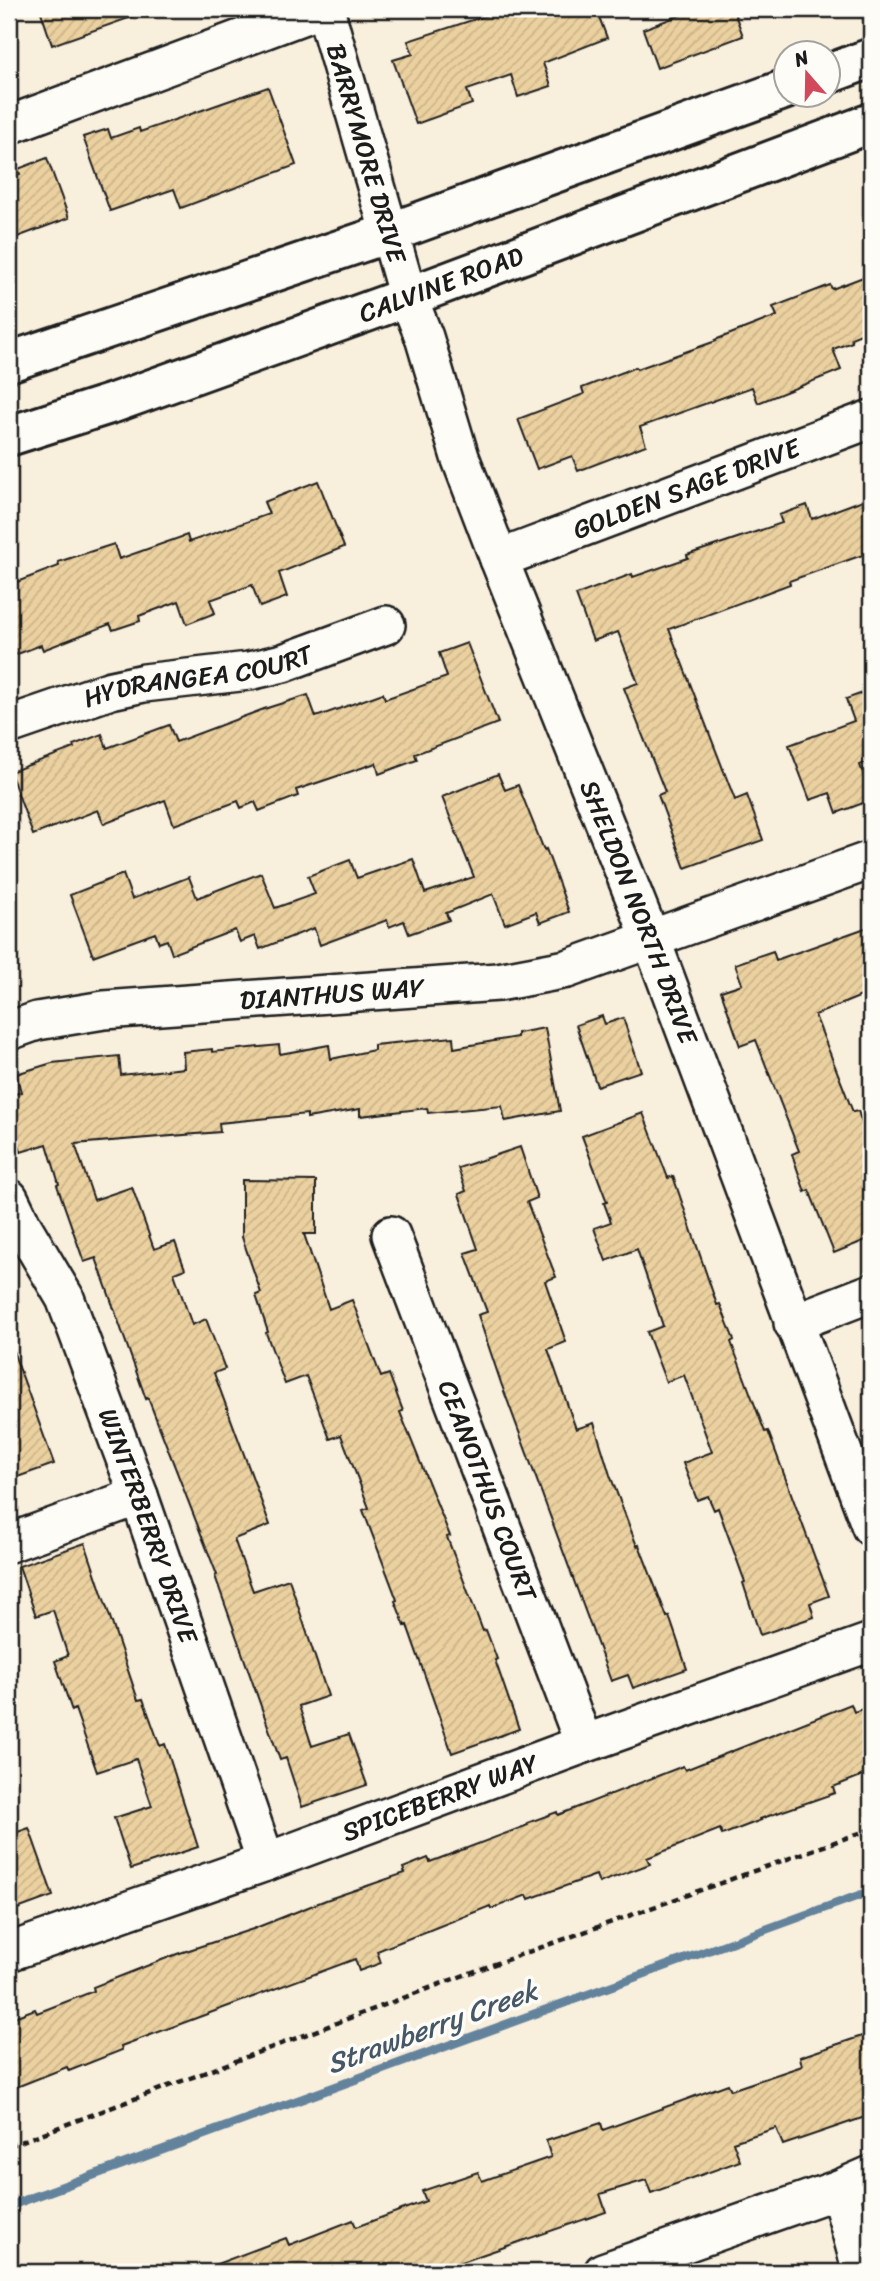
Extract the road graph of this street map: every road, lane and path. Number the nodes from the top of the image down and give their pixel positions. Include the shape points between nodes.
1 (322, 9) edge
2 (871, 58) edge
3 (842, 69) edge
4 (772, 94) edge
5 (871, 123) edge
6 (9, 125) edge
7 (389, 233) junction
8 (408, 298) junction
9 (9, 362) edge
10 (871, 419) edge
11 (9, 436) edge
12 (499, 559) junction
13 (386, 625) dead end
14 (9, 725) edge
15 (871, 860) edge
16 (650, 939) junction
17 (9, 1031) edge
18 (9, 1198) edge
19 (391, 1235) dead end
20 (871, 1293) edge
21 (793, 1323) junction
22 (139, 1496) junction
23 (871, 1527) edge
24 (9, 1543) edge
25 (871, 1642) edge
26 (584, 1744) junction
27 (871, 1829) edge
28 (266, 1862) junction
29 (9, 1951) edge
30 (9, 2146) edge
31 (855, 2182) edge
32 (603, 2272) edge
33 (862, 2272) edge

1 - 6 street
1 - 7 street, BARRYMORE DRIVE
2 - 3 main road
4 - 7 main road
5 - 8 main road, CALVINE ROAD
7 - 8 street, BARRYMORE DRIVE
7 - 9 main road
8 - 11 main road, CALVINE ROAD
8 - 12 street, SHELDON NORTH DRIVE
10 - 12 street, GOLDEN SAGE DRIVE
12 - 16 street, SHELDON NORTH DRIVE
13 - 14 street, HYDRANGEA COURT via 283,663 111,690
15 - 16 street, DIANTHUS WAY
16 - 17 street, DIANTHUS WAY via 567,969 498,982 104,1010 37,1021
16 - 21 street, SHELDON NORTH DRIVE
18 - 22 street, WINTERBERRY DRIVE via 65,1298
19 - 26 street, CEANOTHUS COURT
20 - 21 street
21 - 23 street, SHELDON NORTH DRIVE
22 - 24 street
22 - 28 street, WINTERBERRY DRIVE
25 - 26 street, SPICEBERRY WAY
26 - 28 street, SPICEBERRY WAY
27 - 30 path
28 - 29 street, SPICEBERRY WAY
31 - 32 street
31 - 33 street

